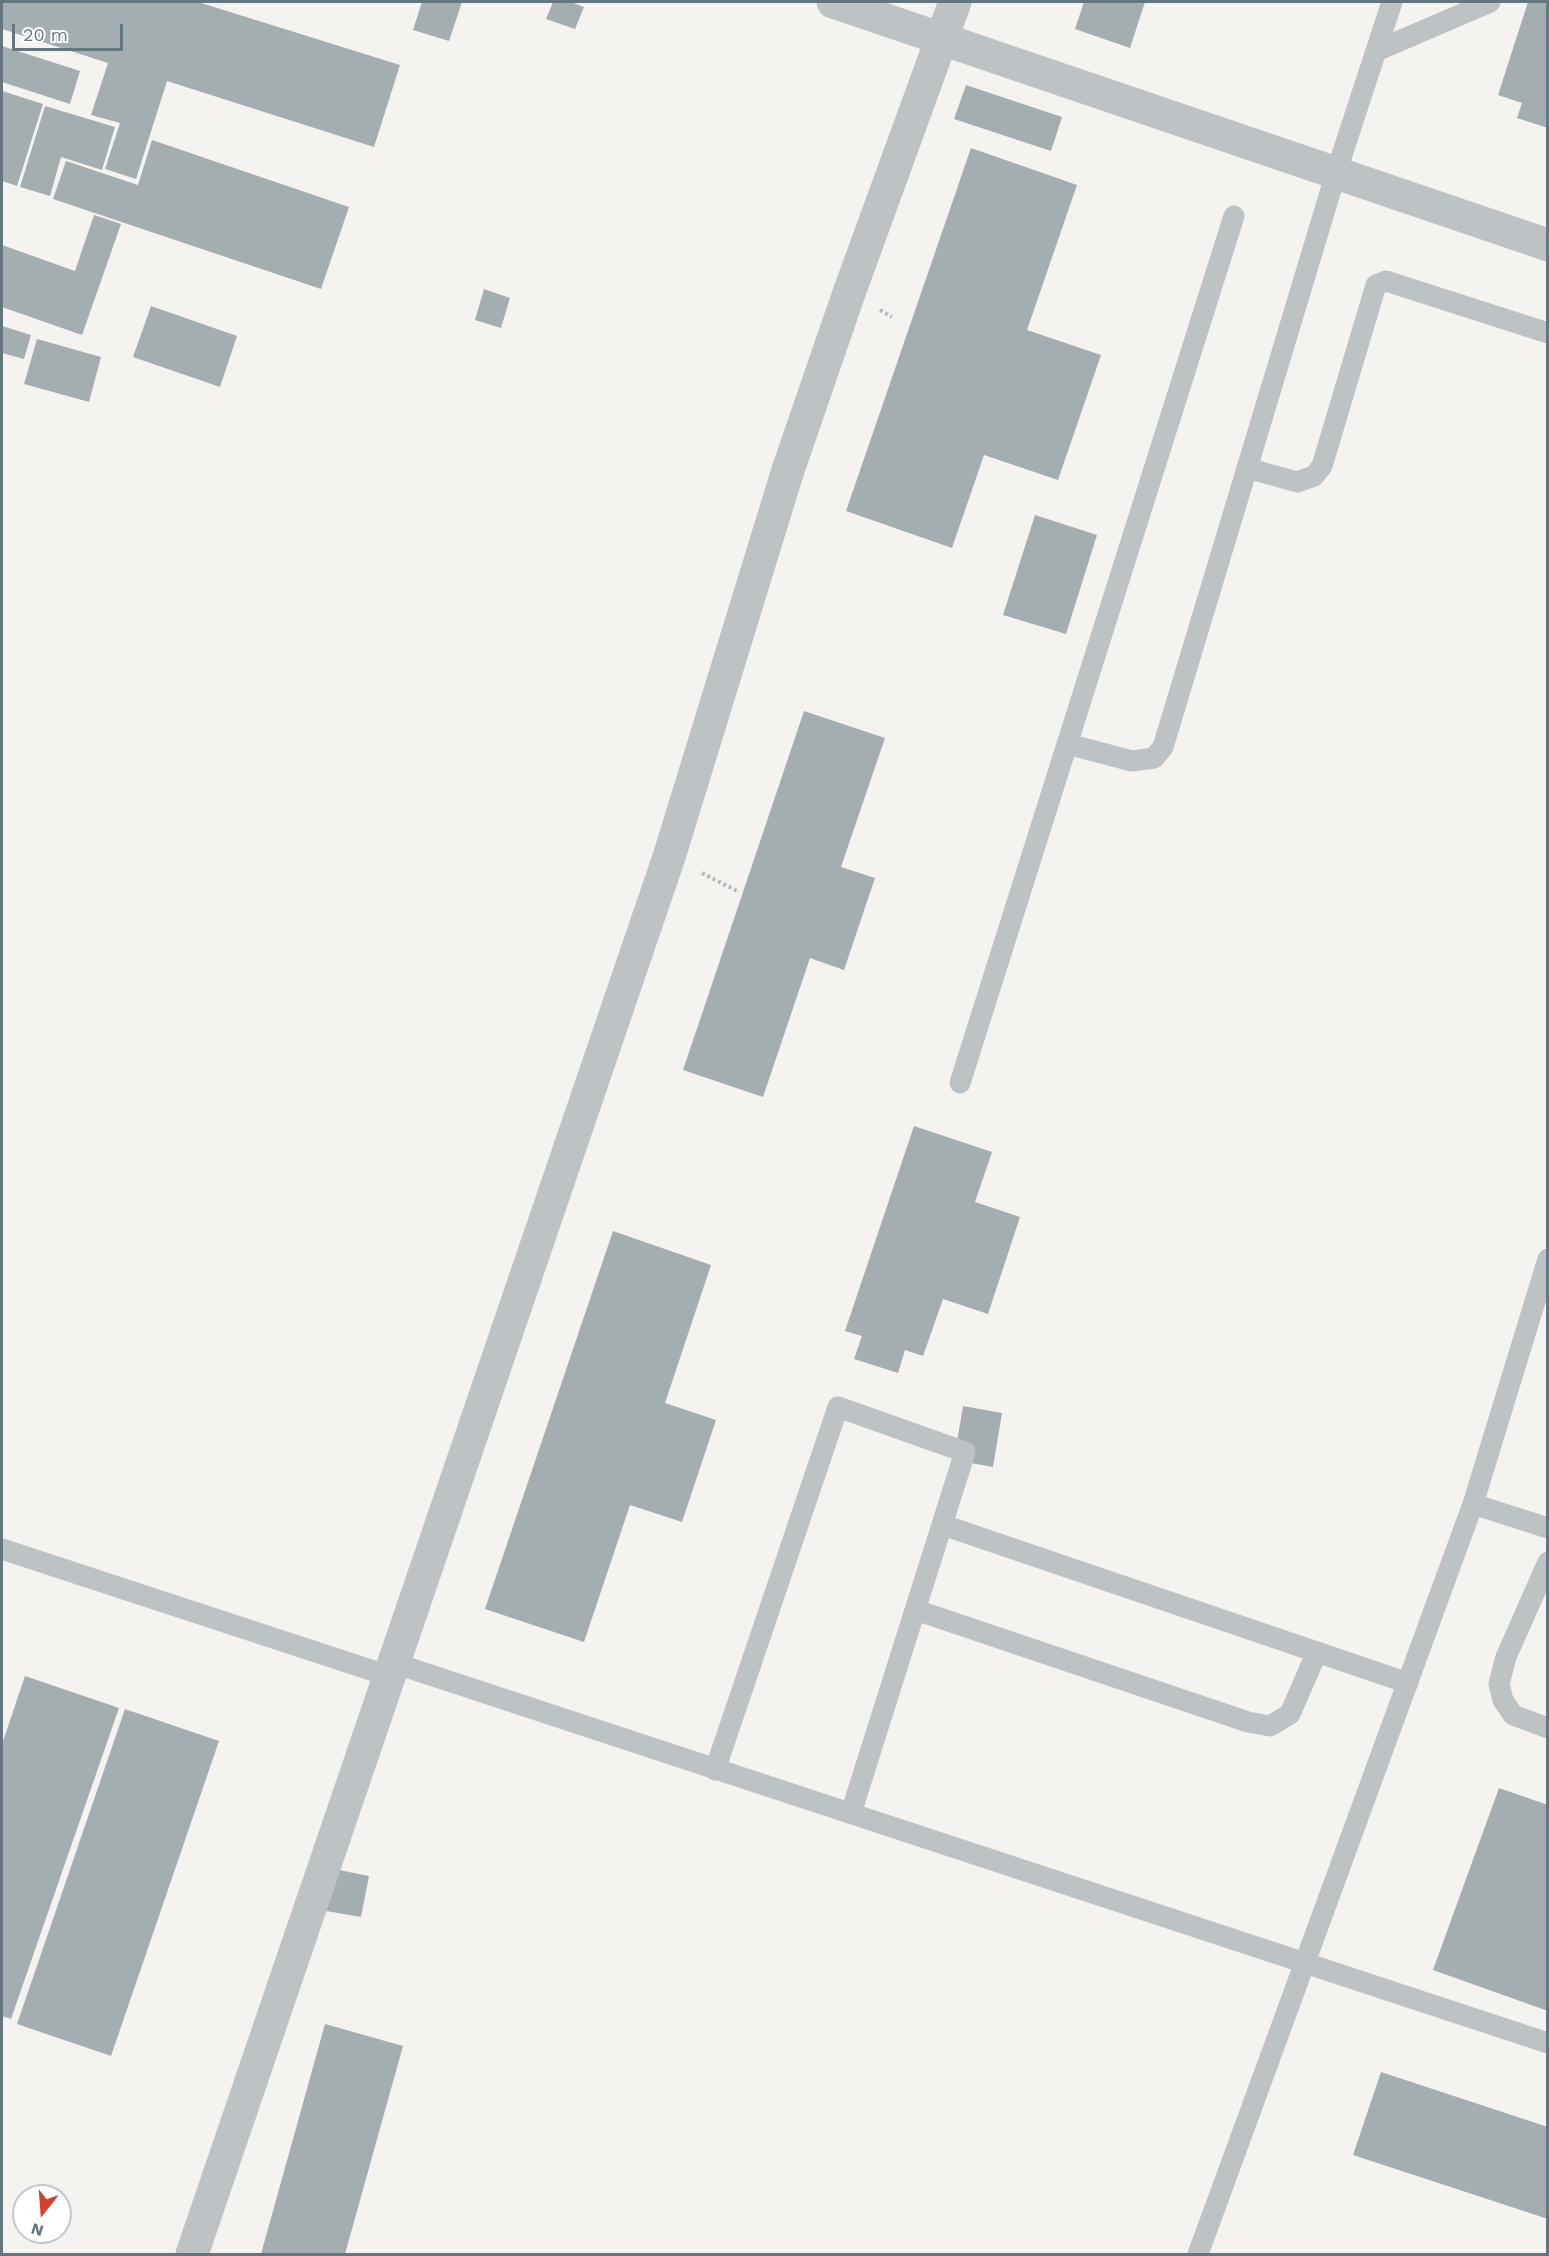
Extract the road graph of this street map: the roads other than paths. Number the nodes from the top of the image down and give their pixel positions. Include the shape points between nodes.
1 (833, 2) edge
2 (955, 2) edge
3 (1392, 2) edge
4 (1490, 2) edge
5 (941, 40) junction
6 (1376, 51) junction
7 (1336, 174) junction
8 (1234, 216) dead end
9 (1548, 245) edge
10 (1548, 333) edge
11 (1247, 468) junction
12 (1067, 744) junction
13 (960, 1083) dead end
14 (1548, 1259) edge
15 (1473, 1504) junction
16 (943, 1525) junction
17 (1548, 1528) edge
18 (2, 1549) edge
19 (1548, 1562) edge
20 (916, 1610) junction
21 (1317, 1652) junction
22 (392, 1669) junction
23 (1408, 1683) junction
24 (1548, 1728) edge
25 (715, 1770) junction
26 (851, 1813) junction
27 (1305, 1963) junction
28 (1548, 2043) edge
29 (192, 2254) edge
30 (1198, 2254) edge

1 - 5 street
2 - 5 street
3 - 6 lane
4 - 6 lane
5 - 7 street
5 - 22 street via 788,471 669,857
6 - 7 lane
7 - 9 street
7 - 11 lane
8 - 12 lane
10 - 11 lane via 1386,281 1376,285 1322,466 1314,476 1297,482
11 - 12 lane via 1163,747 1154,758 1132,761
12 - 13 lane
14 - 15 lane
15 - 17 lane
15 - 23 lane
16 - 20 lane
16 - 21 lane
16 - 25 lane via 965,1452 838,1407
18 - 22 lane
19 - 24 lane via 1506,1658 1499,1684 1513,1715
20 - 21 lane via 1248,1722 1270,1726 1290,1714
20 - 26 lane
21 - 23 lane
22 - 25 lane
22 - 29 street
23 - 27 lane
25 - 26 lane
26 - 27 lane
27 - 28 lane
27 - 30 lane

